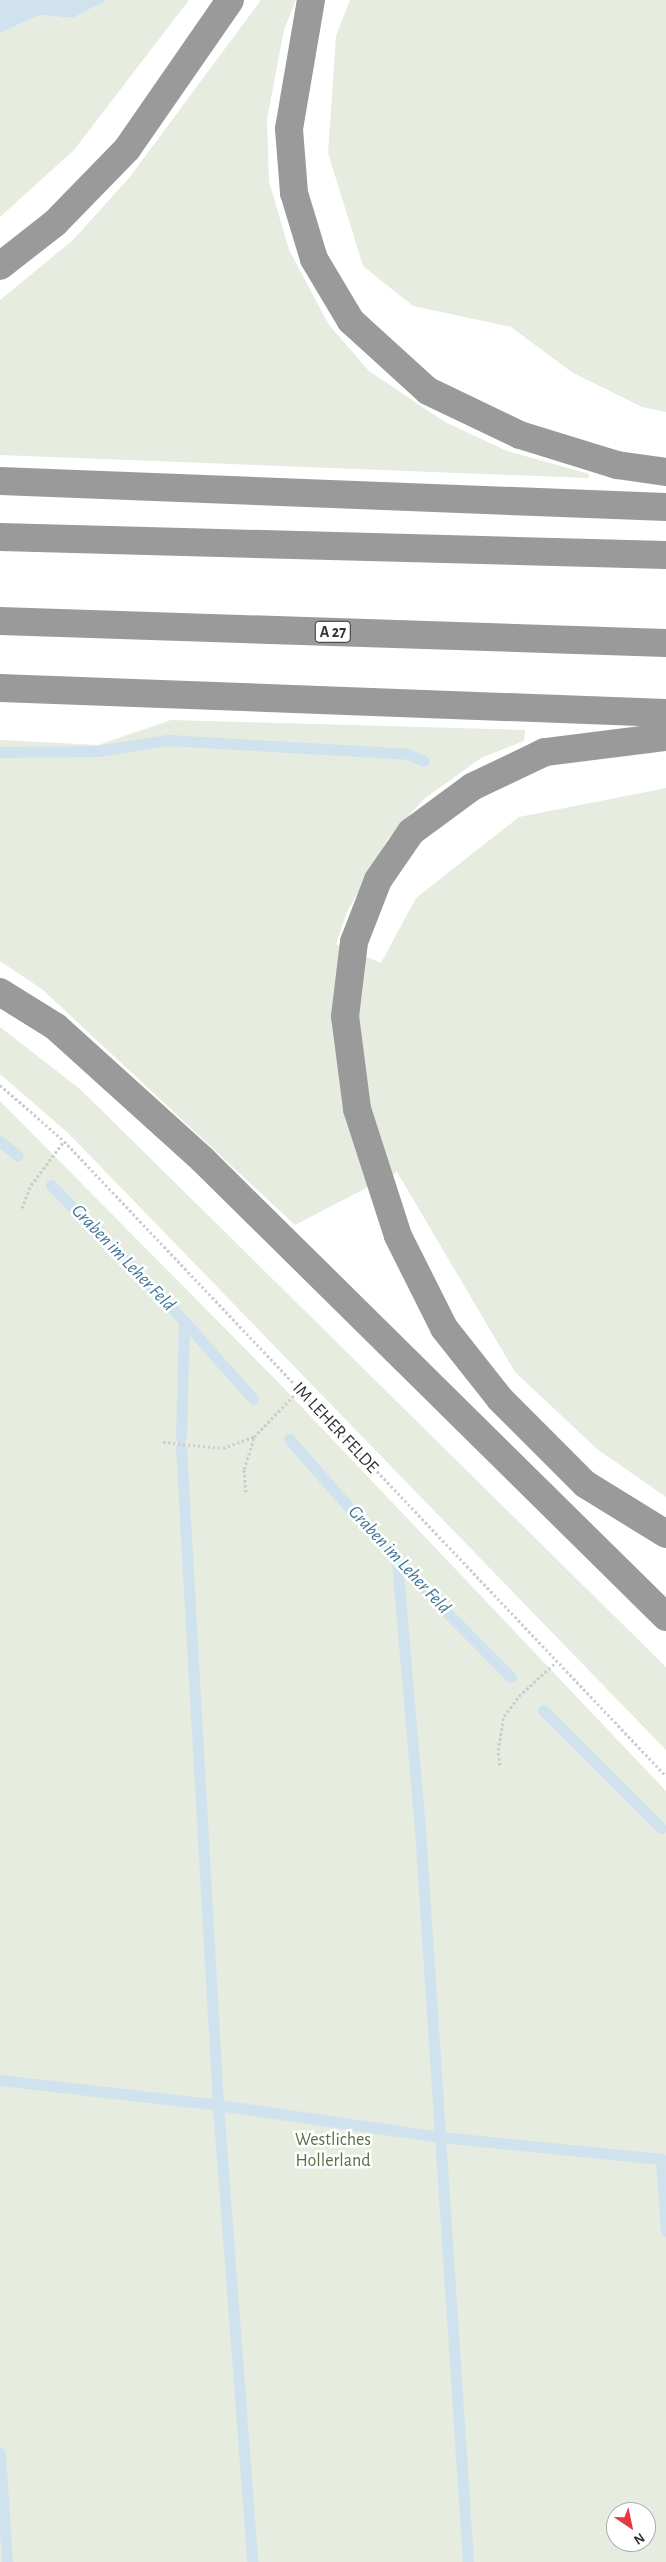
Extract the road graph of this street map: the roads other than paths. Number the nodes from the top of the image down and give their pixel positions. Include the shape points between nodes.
1 (230, 0) edge
2 (311, 0) edge
3 (0, 266) edge
4 (666, 472) edge
5 (0, 481) edge
6 (666, 507) edge
7 (0, 538) edge
8 (666, 555) edge
9 (0, 621) edge
10 (666, 643) edge
11 (0, 688) edge
12 (666, 712) edge
13 (666, 736) edge
14 (0, 992) edge
15 (666, 1534) edge
16 (666, 1618) edge

1 - 3 highway via 127,149 55,223
2 - 4 highway via 289,129 294,193 314,259 351,321 436,395 520,435 617,465
5 - 6 highway
7 - 8 highway
9 - 10 highway, A 27
11 - 12 highway
13 - 15 highway via 545,752 472,787 411,832 378,880 354,942 345,1016 360,1118 398,1236 444,1328 500,1399 585,1484
14 - 16 highway via 56,1027 202,1159

